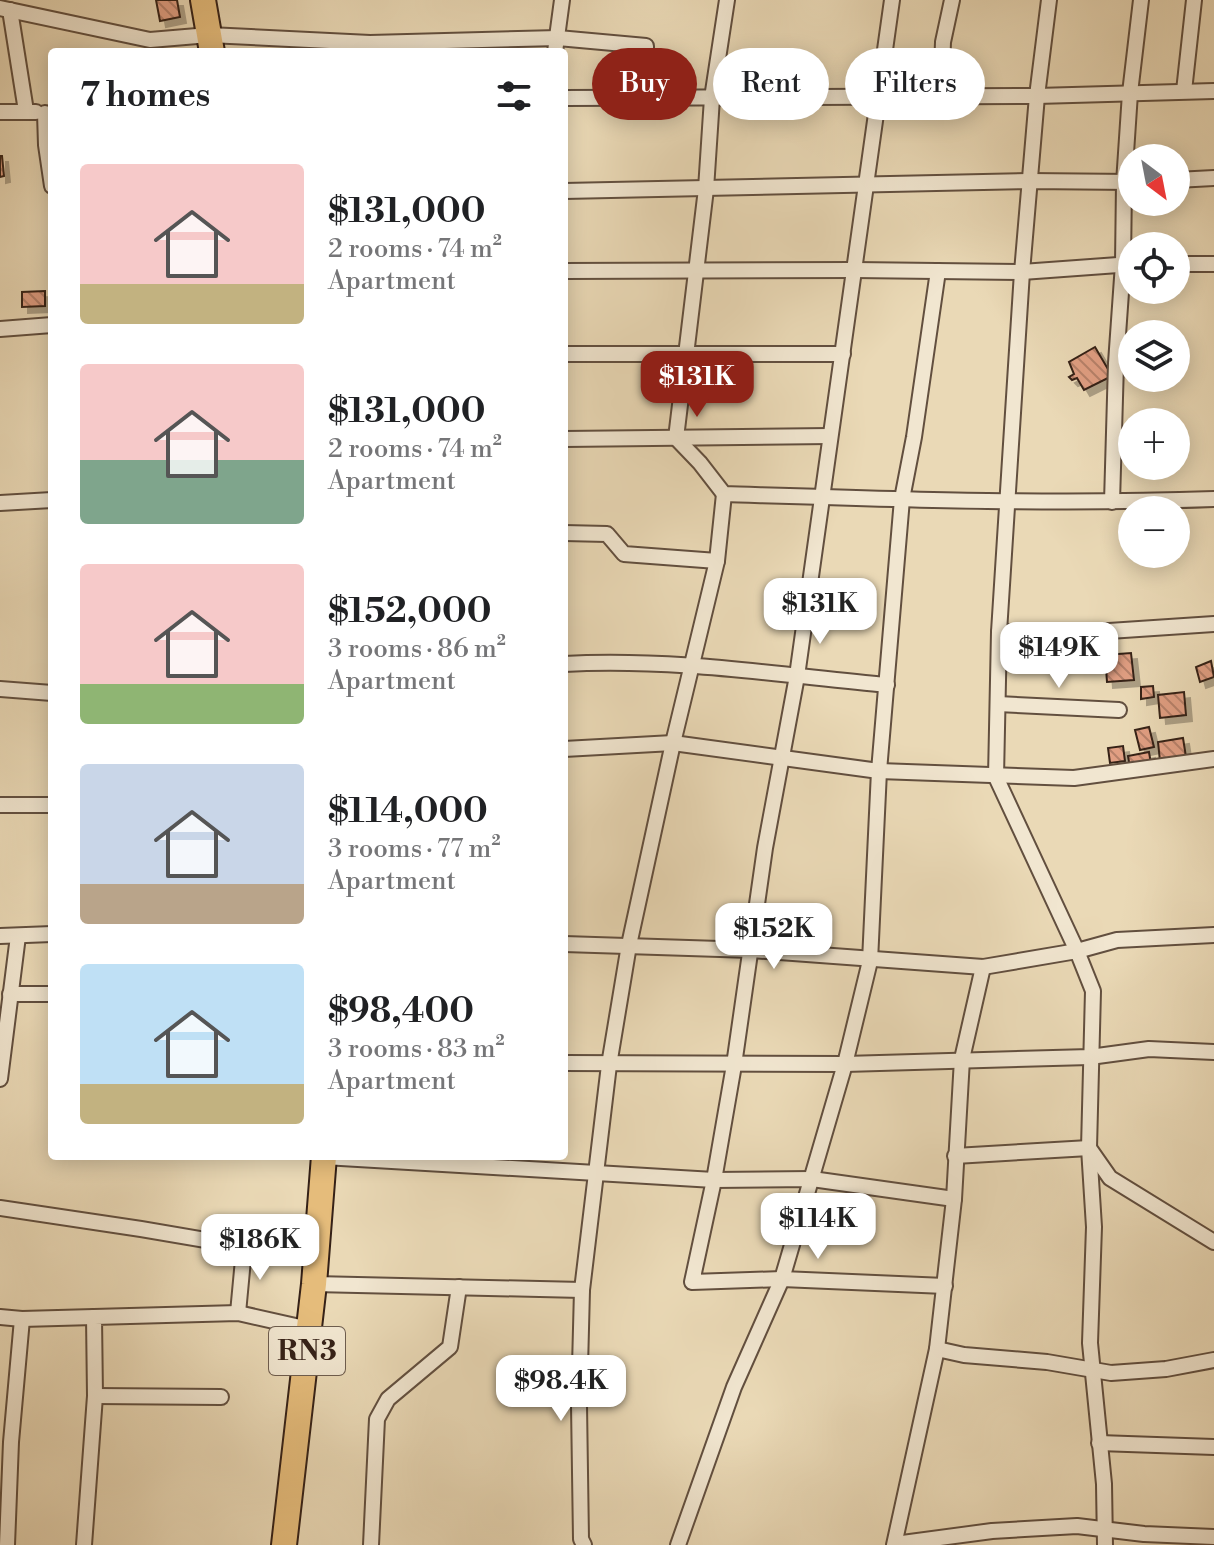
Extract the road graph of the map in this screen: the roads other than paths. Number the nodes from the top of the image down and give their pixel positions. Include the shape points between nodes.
1 (203, 0) edge
2 (562, 0) edge
3 (727, 0) edge
4 (892, 0) edge
5 (952, 0) edge
6 (1049, 0) edge
7 (1141, 0) edge
8 (1194, 0) edge
9 (5, 9) edge
10 (211, 44) edge
11 (556, 45) edge
12 (370, 47) edge
13 (646, 48) edge
14 (884, 48) edge
15 (943, 48) edge
16 (1184, 91) junction
17 (1214, 91) edge
18 (1130, 93) junction
19 (845, 96) edge
20 (985, 96) edge
21 (1037, 96) junction
22 (568, 98) edge
23 (592, 98) edge
24 (697, 98) edge
25 (712, 98) junction
26 (26, 111) junction
27 (0, 112) edge
28 (48, 113) edge
29 (874, 120) edge
30 (1129, 144) edge
31 (48, 159) edge
32 (1214, 178) edge
33 (1190, 179) edge
34 (1029, 181) junction
35 (1118, 183) edge
36 (865, 185) junction
37 (706, 189) junction
38 (568, 191) edge
39 (1190, 264) edge
40 (1214, 264) edge
41 (1118, 265) edge
42 (696, 269) junction
43 (855, 270) junction
44 (568, 271) edge
45 (938, 271) junction
46 (1022, 272) junction
47 (1123, 304) edge
48 (48, 325) edge
49 (0, 329) edge
50 (685, 352) junction
51 (568, 354) edge
52 (843, 354) junction
53 (830, 436) junction
54 (676, 438) junction
55 (568, 439) edge
56 (724, 494) junction
57 (822, 497) junction
58 (902, 499) junction
59 (1214, 499) edge
60 (48, 500) edge
61 (1006, 502) junction
62 (1112, 502) junction
63 (0, 503) edge
64 (568, 533) edge
65 (717, 561) junction
66 (1214, 624) edge
67 (999, 632) junction
68 (568, 664) edge
69 (691, 665) junction
70 (797, 676) junction
71 (887, 685) junction
72 (0, 689) edge
73 (48, 693) edge
74 (998, 704) junction
75 (1119, 710) dead end
76 (673, 743) junction
77 (568, 749) edge
78 (781, 757) junction
79 (1214, 759) edge
80 (879, 771) junction
81 (996, 777) junction
82 (0, 805) edge
83 (48, 805) edge
84 (48, 934) edge
85 (1214, 935) edge
86 (0, 936) edge
87 (18, 936) junction
88 (568, 944) edge
89 (629, 945) junction
90 (751, 950) junction
91 (1077, 951) junction
92 (870, 961) junction
93 (983, 967) junction
94 (10, 994) junction
95 (48, 994) edge
96 (2, 1042) edge
97 (1214, 1052) edge
98 (1090, 1057) junction
99 (962, 1059) junction
100 (568, 1063) edge
101 (845, 1064) junction
102 (609, 1065) junction
103 (734, 1065) junction
104 (0, 1079) edge
105 (1089, 1148) junction
106 (955, 1156) junction
107 (324, 1160) edge
108 (408, 1160) edge
109 (597, 1174) junction
110 (812, 1179) junction
111 (714, 1180) junction
112 (954, 1199) junction
113 (0, 1208) edge
114 (1214, 1242) edge
115 (244, 1249) junction
116 (316, 1259) junction
117 (782, 1279) junction
118 (314, 1284) junction
119 (945, 1286) junction
120 (459, 1287) junction
121 (582, 1290) junction
122 (238, 1313) junction
123 (0, 1317) edge
124 (94, 1317) junction
125 (22, 1319) junction
126 (309, 1329) junction
127 (937, 1349) junction
128 (1214, 1360) edge
129 (1091, 1370) junction
130 (95, 1396) junction
131 (221, 1397) dead end
132 (6, 1442) edge
133 (1099, 1443) junction
134 (1214, 1447) edge
135 (1104, 1529) junction
136 (1214, 1537) edge
137 (991, 1538) edge
138 (895, 1544) edge
139 (7, 1545) edge
140 (84, 1545) edge
141 (284, 1545) edge
142 (371, 1545) edge
143 (584, 1545) edge
144 (678, 1545) edge
145 (1105, 1545) edge

1 - 10 highway
2 - 11 street
3 - 25 street
4 - 14 street
5 - 15 street
6 - 21 street
7 - 18 street
8 - 16 street
9 - 10 street via 150,40
9 - 26 street
10 - 12 street
11 - 12 street
11 - 13 street
16 - 17 street
16 - 18 street
18 - 21 street
18 - 30 street
19 - 25 street
20 - 21 street
21 - 34 street
22 - 23 street
24 - 25 street
25 - 37 street
26 - 27 street
26 - 28 street
28 - 31 street
29 - 36 street
32 - 33 street
34 - 35 street
34 - 36 street
34 - 46 street
36 - 37 street
36 - 43 street
37 - 38 street
37 - 42 street
39 - 40 street
41 - 46 street
42 - 43 street
42 - 44 street
42 - 50 street
43 - 45 street
43 - 52 street
45 - 46 street
45 - 58 street
46 - 61 street
47 - 62 street
48 - 49 street
50 - 51 street
50 - 52 street
50 - 54 street
52 - 53 street
53 - 54 street
53 - 57 street
54 - 55 street
54 - 56 street
56 - 57 street
56 - 65 street
57 - 58 street
57 - 70 street
58 - 61 street
58 - 71 street
59 - 62 street
60 - 63 street
61 - 62 street
61 - 67 street
64 - 65 street via 607,534 624,554
65 - 69 street
66 - 67 street via 1107,633
67 - 74 street
68 - 69 street
69 - 70 street
69 - 76 street
70 - 71 street
70 - 78 street
71 - 80 street
72 - 73 street
74 - 75 street
74 - 81 street
76 - 77 street
76 - 78 street
76 - 89 street
78 - 80 street
78 - 90 street
79 - 81 street via 1074,778
80 - 81 street
80 - 92 street
81 - 91 street
82 - 83 street
84 - 87 street
85 - 91 street via 1117,940
86 - 87 street
87 - 94 street
88 - 89 street
89 - 90 street
89 - 102 street
90 - 92 street
90 - 103 street
91 - 93 street
91 - 98 street via 1093,991
92 - 93 street
92 - 101 street
93 - 99 street
94 - 95 street
94 - 96 street
96 - 104 street
97 - 98 street via 1149,1049
98 - 99 street
98 - 105 street
99 - 101 street
99 - 106 street
100 - 102 street
101 - 103 street
101 - 110 street
102 - 103 street
102 - 109 street
103 - 111 street
105 - 106 street
105 - 114 street via 1110,1178
105 - 129 street via 1094,1227
106 - 112 street
107 - 116 highway, RN3
108 - 109 street
109 - 111 street
109 - 121 street
110 - 111 street
110 - 112 street
110 - 117 street
111 - 117 street via 692,1282
112 - 119 street
113 - 115 street
115 - 116 street
115 - 122 street
116 - 118 highway, RN3
117 - 119 street
117 - 144 street via 734,1387
118 - 120 street
118 - 126 highway, RN3
119 - 127 street
120 - 121 street
120 - 142 street via 450,1347 388,1399 377,1419
121 - 143 street
122 - 124 street
122 - 126 street
123 - 125 street
124 - 125 street
124 - 130 street
125 - 132 street
126 - 141 highway, RN3
127 - 129 street
127 - 138 street
128 - 129 street via 1166,1369
129 - 133 street
130 - 131 street
130 - 140 street
132 - 139 street
133 - 134 street
133 - 135 street
135 - 136 street
135 - 137 street via 1077,1526
135 - 145 street
137 - 138 street

